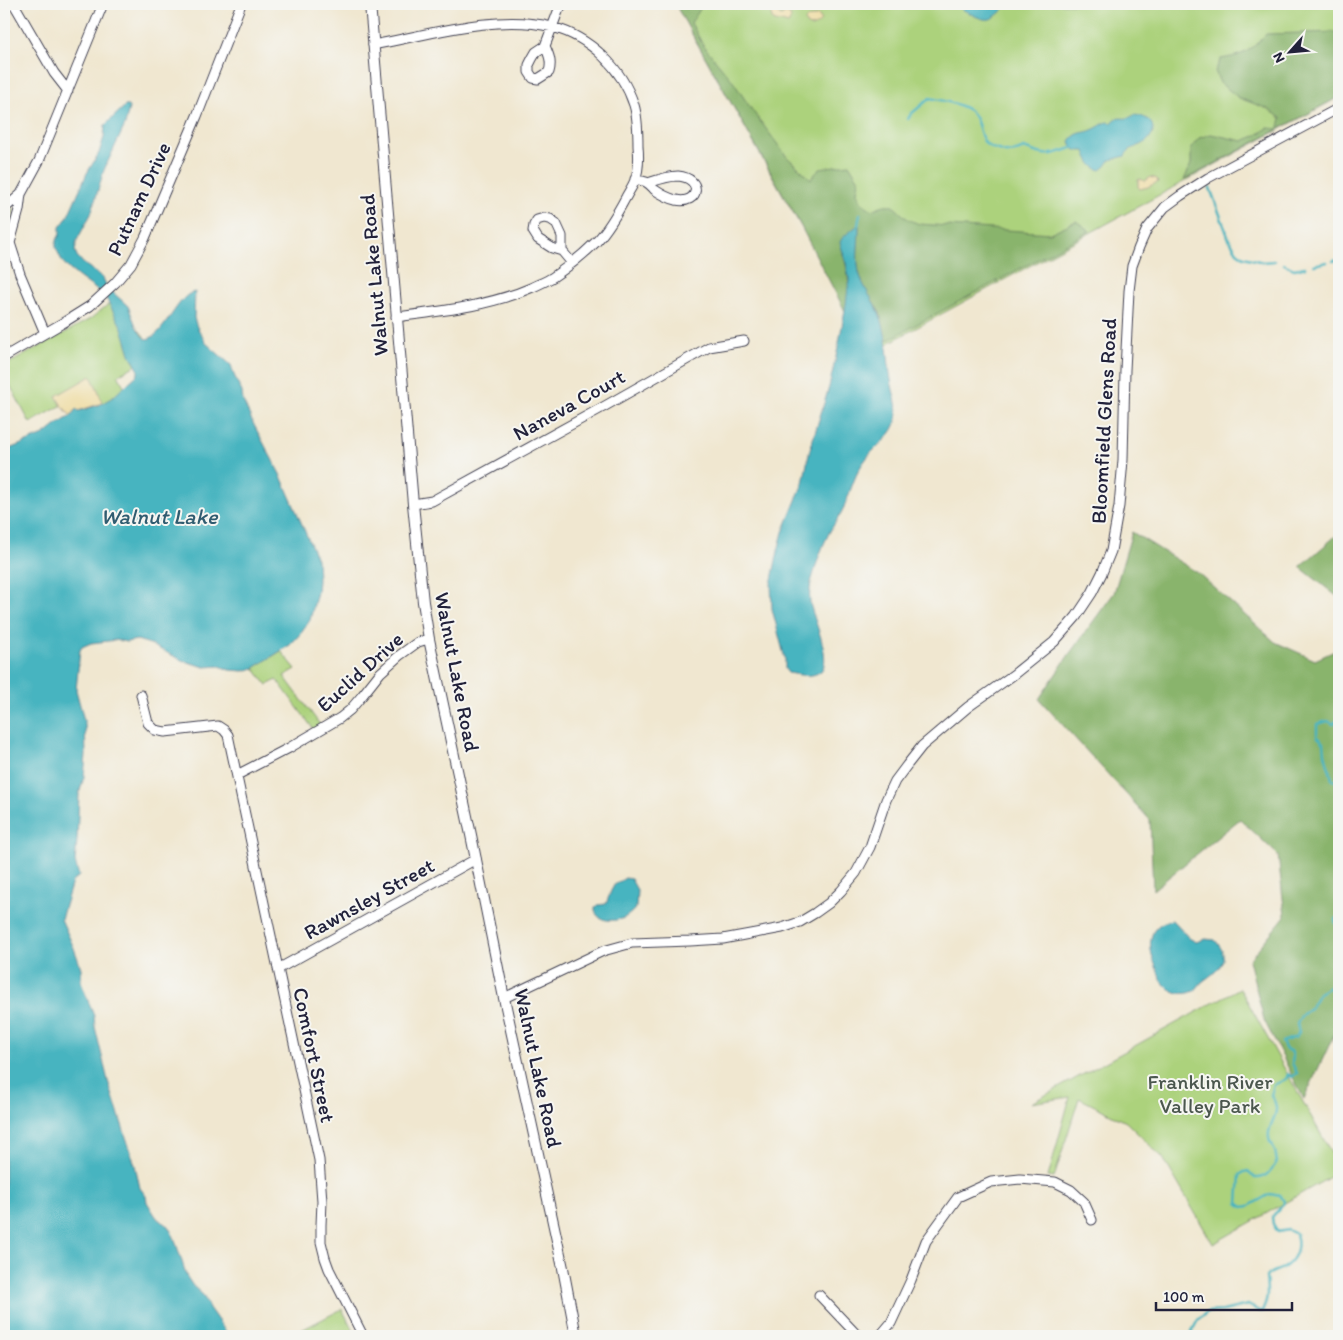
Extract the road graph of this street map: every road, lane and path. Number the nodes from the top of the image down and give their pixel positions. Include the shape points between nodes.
1 (14, 4) edge
2 (103, 4) edge
3 (241, 4) edge
4 (370, 4) edge
5 (561, 5) edge
6 (552, 27) junction
7 (373, 45) junction
8 (545, 46) dead end
9 (68, 91) junction
10 (1339, 108) edge
11 (635, 179) junction
12 (648, 182) junction
13 (21, 194) junction
14 (4, 209) edge
15 (4, 233) edge
16 (10, 243) junction
17 (562, 251) dead end
18 (572, 263) junction
19 (396, 317) junction
20 (45, 333) junction
21 (744, 341) dead end
22 (4, 357) edge
23 (413, 504) junction
24 (429, 639) junction
25 (141, 695) dead end
26 (237, 775) junction
27 (476, 859) junction
28 (278, 969) junction
29 (504, 998) junction
30 (1092, 1220) dead end
31 (819, 1295) dead end
32 (363, 1336) edge
33 (576, 1336) edge
34 (858, 1336) edge
35 (880, 1336) edge

1 - 9 street via 48,64
2 - 9 street
3 - 20 street, Putnam Drive via 197,116 131,264 96,301
4 - 7 street, Walnut Lake Road
5 - 6 street
6 - 7 street via 505,22
6 - 8 street
6 - 11 street via 589,44 622,80 634,106 638,132
7 - 19 street, Walnut Lake Road
9 - 13 street via 43,154
10 - 29 street, Bloomfield Glens Road via 1208,178 1165,207 1147,229 1132,266 1120,506 1111,551 1102,573 1076,617 1054,642 968,707 917,752 895,781 870,847 856,873 841,891 815,913 782,928 723,939 632,943 603,951
11 - 12 street
11 - 18 street via 616,215 597,241
12 - 12 street via 675,200 690,198 696,191 692,181 684,177 672,176
13 - 14 street
13 - 16 street
15 - 16 street
16 - 20 street
17 - 18 street
18 - 19 street via 551,278 517,294 443,311
19 - 23 street, Walnut Lake Road
20 - 22 street, Putnam Drive
21 - 23 street, Naneva Court via 709,347 432,501
23 - 24 street, Walnut Lake Road
24 - 26 street, Euclid Drive via 418,642 400,655 340,718
24 - 27 street, Walnut Lake Road
25 - 26 street, Comfort Street via 148,723 155,730 165,732 218,726 224,730
26 - 28 street, Comfort Street
27 - 28 street, Rawnsley Street
27 - 29 street, Walnut Lake Road
28 - 32 street, Comfort Street via 319,1160 321,1242 329,1269
29 - 33 street, Walnut Lake Road
30 - 35 street via 1084,1202 1055,1182 1020,1179 991,1182 958,1198 926,1241 912,1280 891,1323
31 - 34 street

